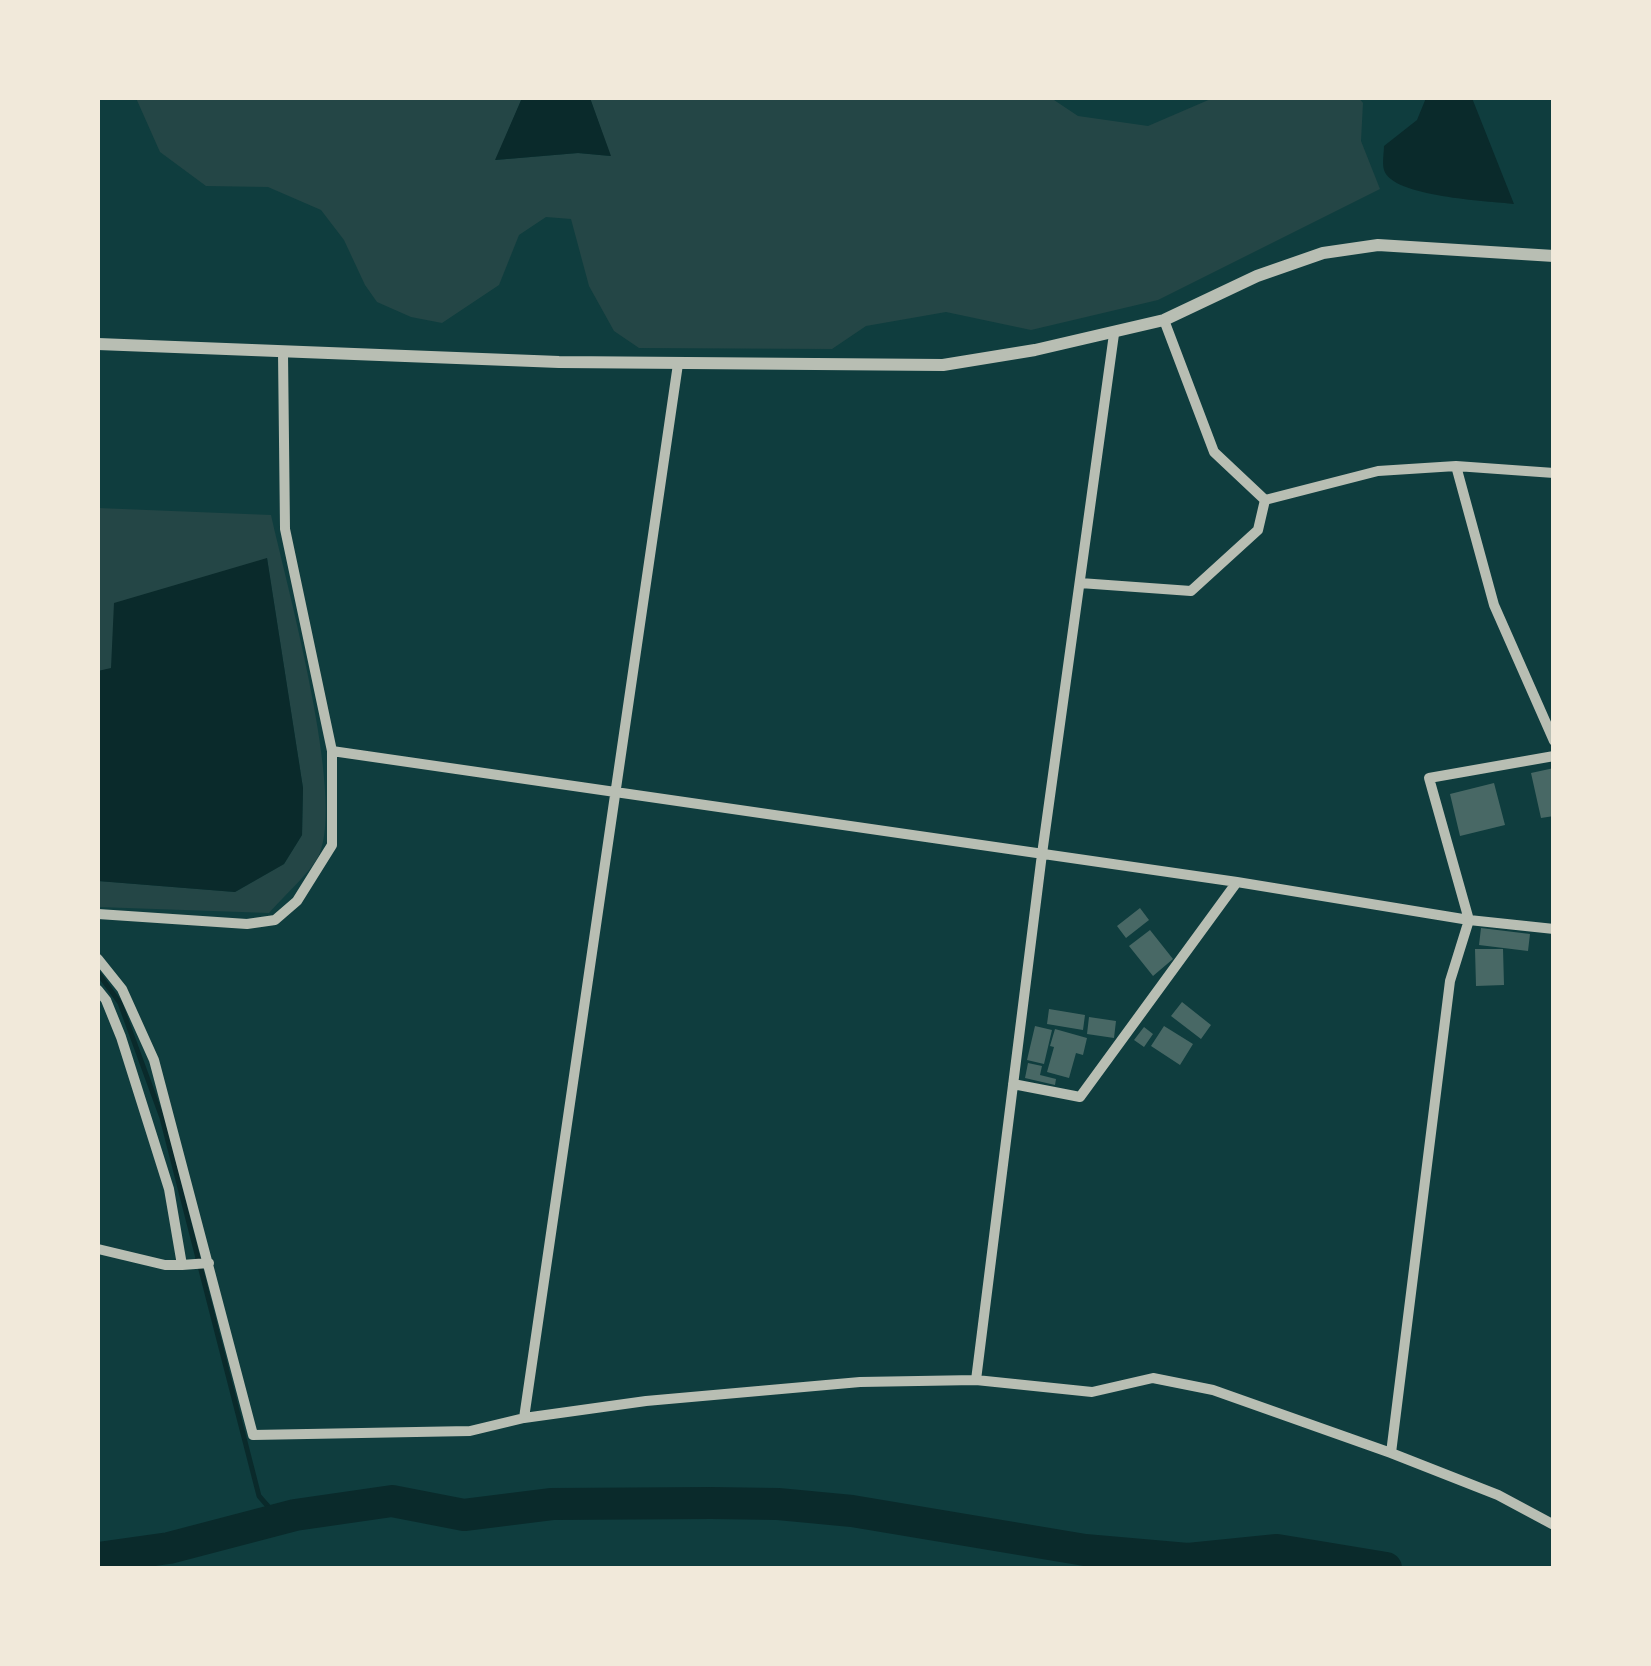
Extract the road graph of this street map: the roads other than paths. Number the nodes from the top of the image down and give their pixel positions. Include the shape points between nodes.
1 (1553, 258) edge
2 (1164, 320) junction
3 (1114, 334) junction
4 (98, 344) edge
5 (283, 352) junction
6 (678, 364) junction
7 (1456, 466) junction
8 (1554, 473) edge
9 (1265, 500) junction
10 (1080, 583) junction
11 (1554, 741) edge
12 (332, 751) junction
13 (1554, 756) edge
14 (614, 791) junction
15 (1042, 854) junction
16 (1237, 882) junction
17 (98, 914) edge
18 (1469, 920) junction
19 (1554, 929) edge
20 (98, 959) edge
21 (98, 990) edge
22 (1013, 1084) junction
23 (98, 1250) edge
24 (207, 1263) junction
25 (186, 1265) junction
26 (976, 1380) junction
27 (524, 1418) junction
28 (1391, 1453) junction
29 (1554, 1525) edge

1 - 2 street via 1378,244 1322,252
2 - 3 street
2 - 9 street via 1214,452
3 - 6 street via 943,364
3 - 10 street
4 - 5 street
5 - 6 street
5 - 12 street via 286,529
6 - 14 street
7 - 8 street
7 - 9 street via 1378,471
7 - 11 street via 1494,605
9 - 10 street via 1258,530 1190,591
10 - 15 street
12 - 14 street
12 - 17 street via 332,845 297,901 276,920
13 - 18 street via 1429,778
14 - 15 street
14 - 27 street
15 - 16 street
15 - 22 street
16 - 18 street
16 - 22 street via 1080,1097
18 - 19 street
18 - 28 street via 1450,981
20 - 24 street via 122,990 154,1060
21 - 25 street via 121,1037
22 - 26 street
23 - 25 street
24 - 25 street
24 - 27 street via 253,1435 470,1431
26 - 27 street via 860,1382
26 - 28 street via 1092,1392 1153,1378 1213,1390
28 - 29 street

